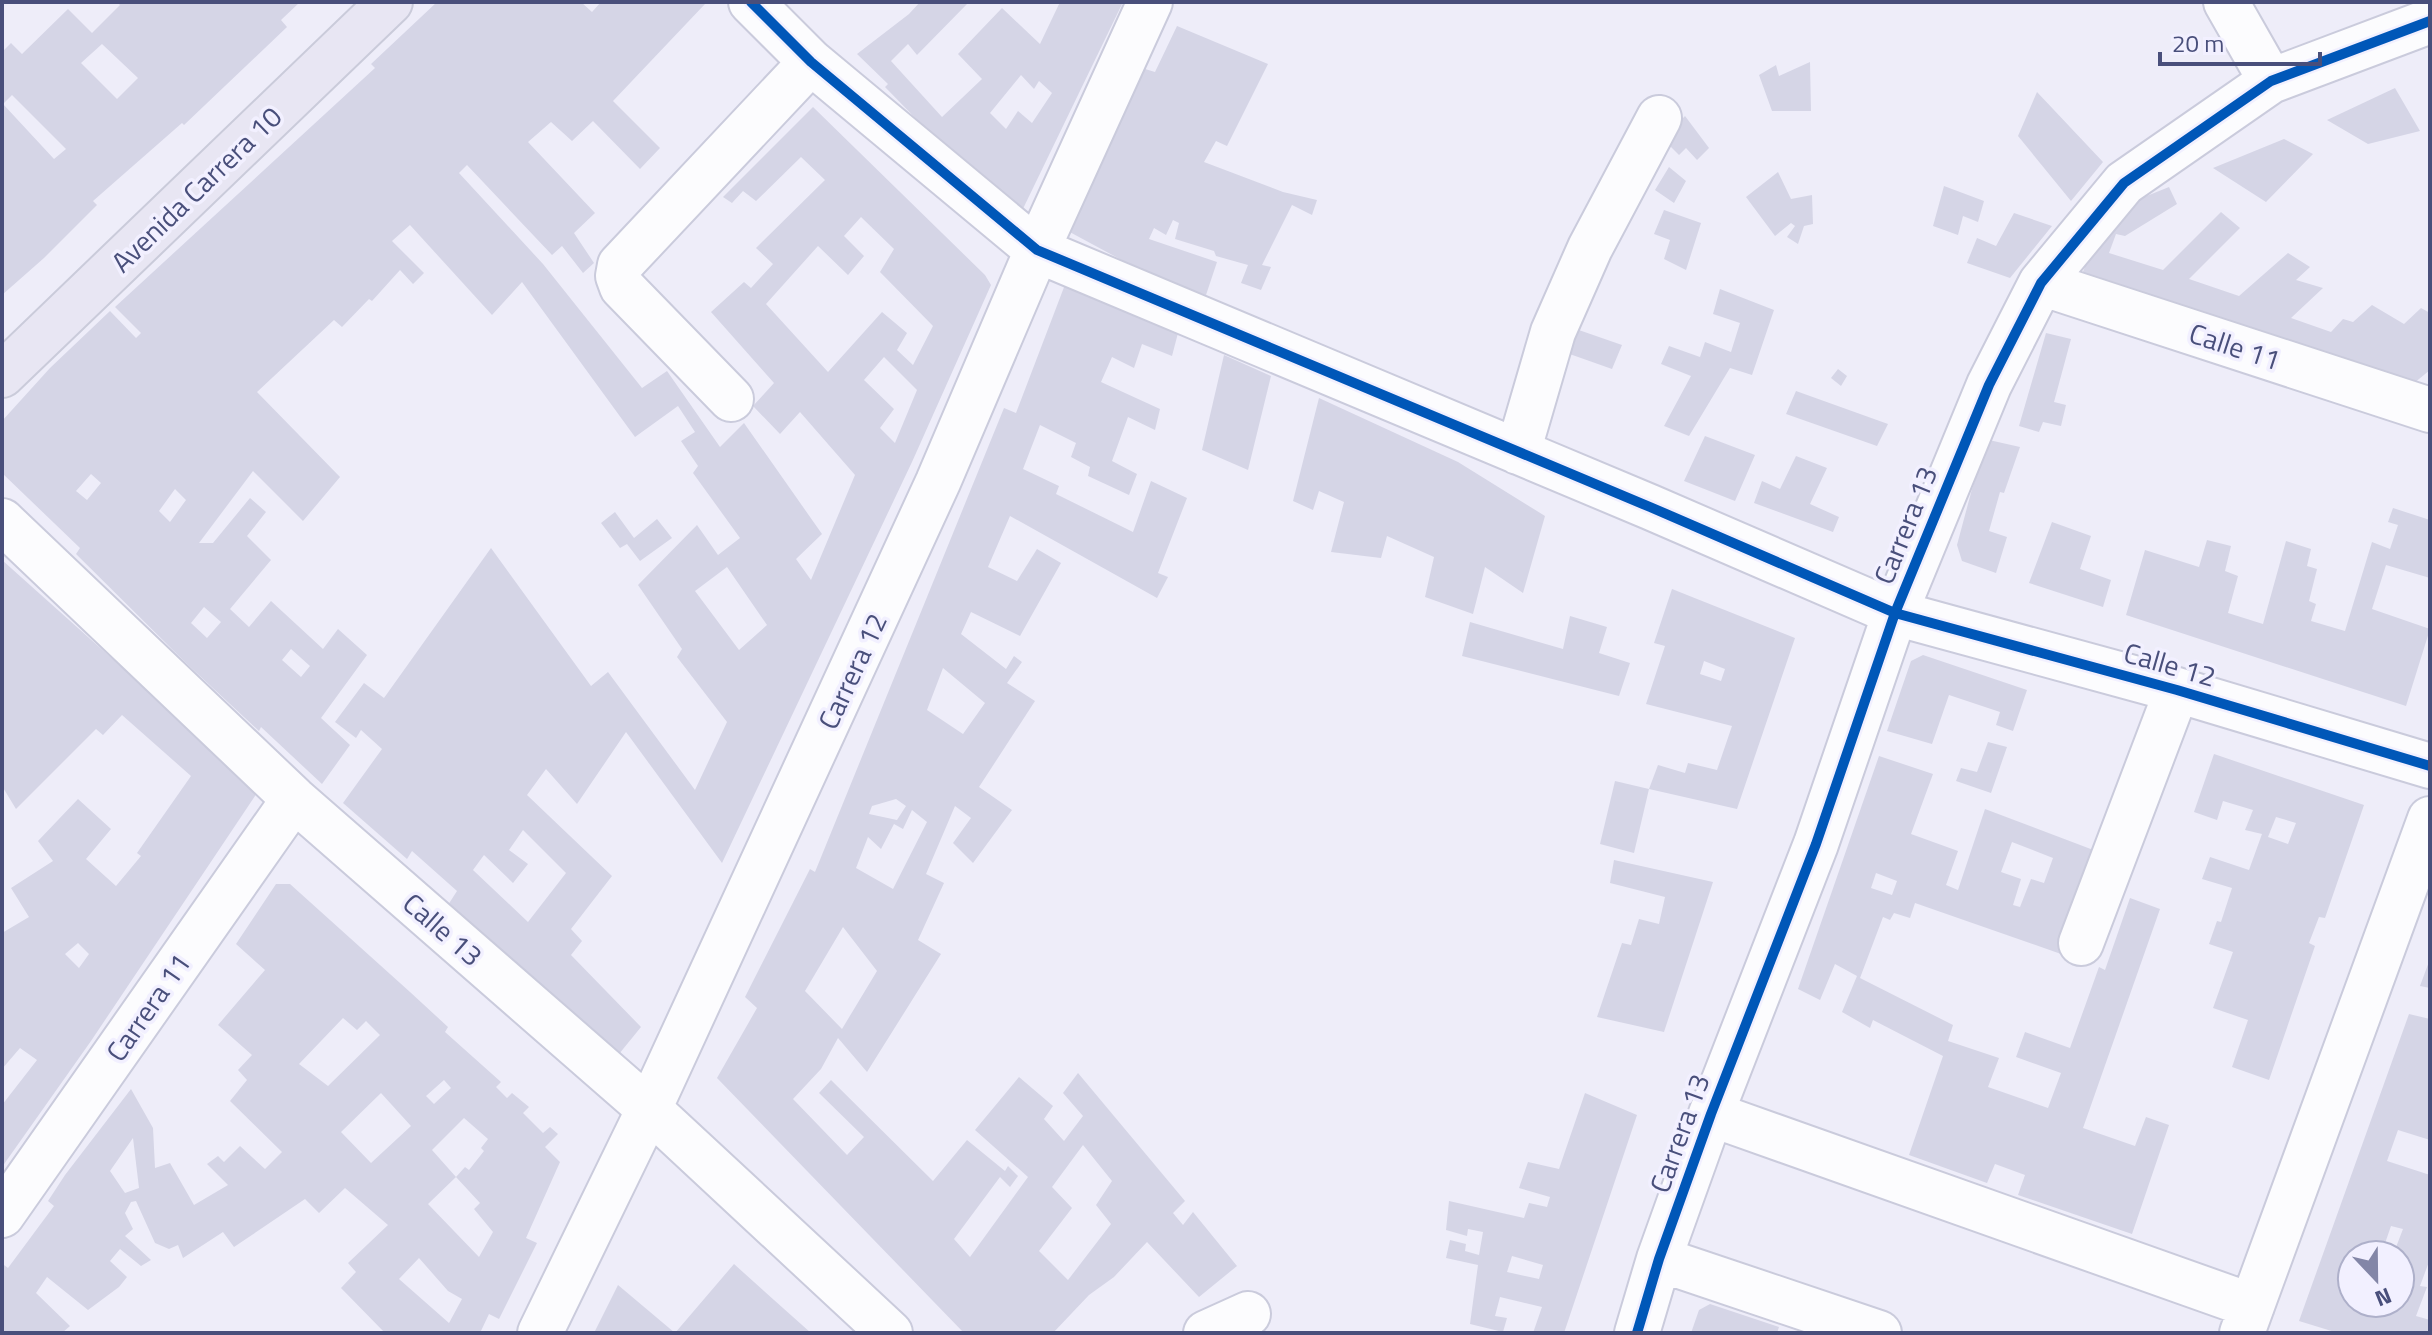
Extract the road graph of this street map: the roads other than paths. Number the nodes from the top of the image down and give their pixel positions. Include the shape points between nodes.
1 (390, 2) edge
2 (751, 2) edge
3 (1150, 2) edge
4 (2226, 2) edge
5 (2430, 21) edge
6 (811, 62) junction
7 (2271, 81) junction
8 (1659, 118) dead end
9 (1037, 250) junction
10 (2041, 283) junction
11 (2, 375) edge
12 (731, 399) dead end
13 (2430, 410) edge
14 (1518, 452) junction
15 (2, 521) edge
16 (1895, 613) junction
17 (2177, 690) junction
18 (2430, 766) edge
19 (294, 799) junction
20 (2430, 819) edge
21 (2081, 943) dead end
22 (649, 1109) junction
23 (1711, 1114) junction
24 (2, 1215) edge
25 (1659, 1259) junction
26 (1248, 1314) dead end
27 (2247, 1319) edge
28 (540, 1333) edge
29 (890, 1333) edge
30 (1206, 1333) edge
31 (1637, 1333) edge
32 (1879, 1333) edge

1 - 11 main road, Avenida Carrera 10
2 - 6 street, Calle 12
3 - 9 street, Carrera 12
4 - 7 street
5 - 7 street, Carrera 13
6 - 9 street, Calle 12
6 - 12 street via 618,270 622,287
7 - 10 street, Carrera 13 via 2124,183
8 - 14 street via 1590,248 1553,332
9 - 14 street, Calle 12
9 - 22 street, Carrera 12 via 938,482
10 - 13 street, Calle 11
10 - 16 street, Carrera 13 via 1989,385
14 - 16 street, Calle 12
15 - 19 street, Calle 13
16 - 17 street, Calle 12
16 - 23 street, Carrera 13 via 1816,844
17 - 18 street, Calle 12
17 - 21 street
19 - 22 street, Calle 13
19 - 24 street, Carrera 11
20 - 27 street
22 - 28 street, Carrera 12
22 - 29 street, Calle 13
23 - 25 street, Carrera 13
23 - 27 street
25 - 31 street, Carrera 13
25 - 32 street
26 - 30 street

